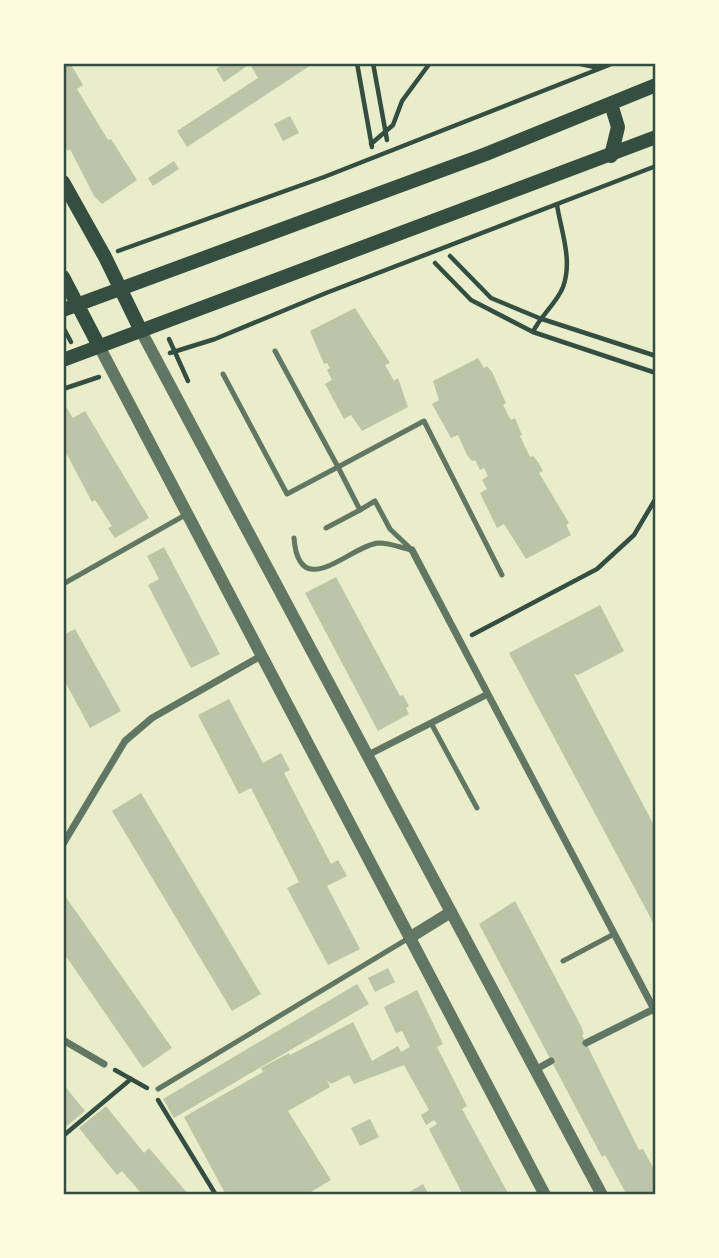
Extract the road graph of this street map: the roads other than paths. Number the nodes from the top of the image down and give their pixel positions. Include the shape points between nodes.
1 (656, 85) edge
2 (611, 104) junction
3 (656, 137) edge
4 (611, 156) junction
5 (63, 182) edge
6 (63, 277) edge
7 (121, 289) junction
8 (70, 307) edge
9 (141, 331) junction
10 (99, 346) junction
11 (275, 351) dead end
12 (63, 360) edge
13 (223, 374) dead end
14 (338, 467) junction
15 (360, 510) junction
16 (187, 514) junction
17 (326, 528) dead end
18 (294, 538) dead end
19 (412, 550) junction
20 (502, 575) dead end
21 (63, 584) edge
22 (261, 656) junction
23 (486, 695) junction
24 (431, 723) junction
25 (368, 755) junction
26 (477, 808) dead end
27 (63, 844) edge
28 (451, 912) junction
29 (614, 934) junction
30 (409, 938) junction
31 (564, 961) dead end
32 (655, 1011) edge
33 (63, 1040) edge
34 (586, 1043) dead end
35 (551, 1061) dead end
36 (104, 1064) road end
37 (535, 1070) junction
38 (158, 1089) dead end
39 (545, 1195) edge
40 (602, 1195) edge

1 - 2 main road
2 - 4 main road via 618,127
2 - 7 main road
3 - 4 main road
4 - 9 main road
5 - 7 main road
6 - 8 main road
7 - 8 main road
7 - 9 main road
8 - 10 main road
9 - 10 main road
9 - 25 street
10 - 12 main road
10 - 16 street
11 - 14 lane
13 - 14 lane via 287,494
14 - 15 lane
14 - 20 lane via 425,421
15 - 17 lane
15 - 19 lane via 375,501 390,529
16 - 21 lane
16 - 22 street
18 - 19 lane via 300,562 316,568 328,568 377,543
19 - 23 street
22 - 27 street via 152,718 125,741
22 - 30 street
23 - 24 street
23 - 29 street
24 - 25 street
24 - 26 lane
25 - 28 street
28 - 30 street
28 - 37 street
29 - 31 lane
29 - 32 street
30 - 38 lane
30 - 39 street
32 - 34 street
33 - 36 street
35 - 37 street
37 - 40 street

